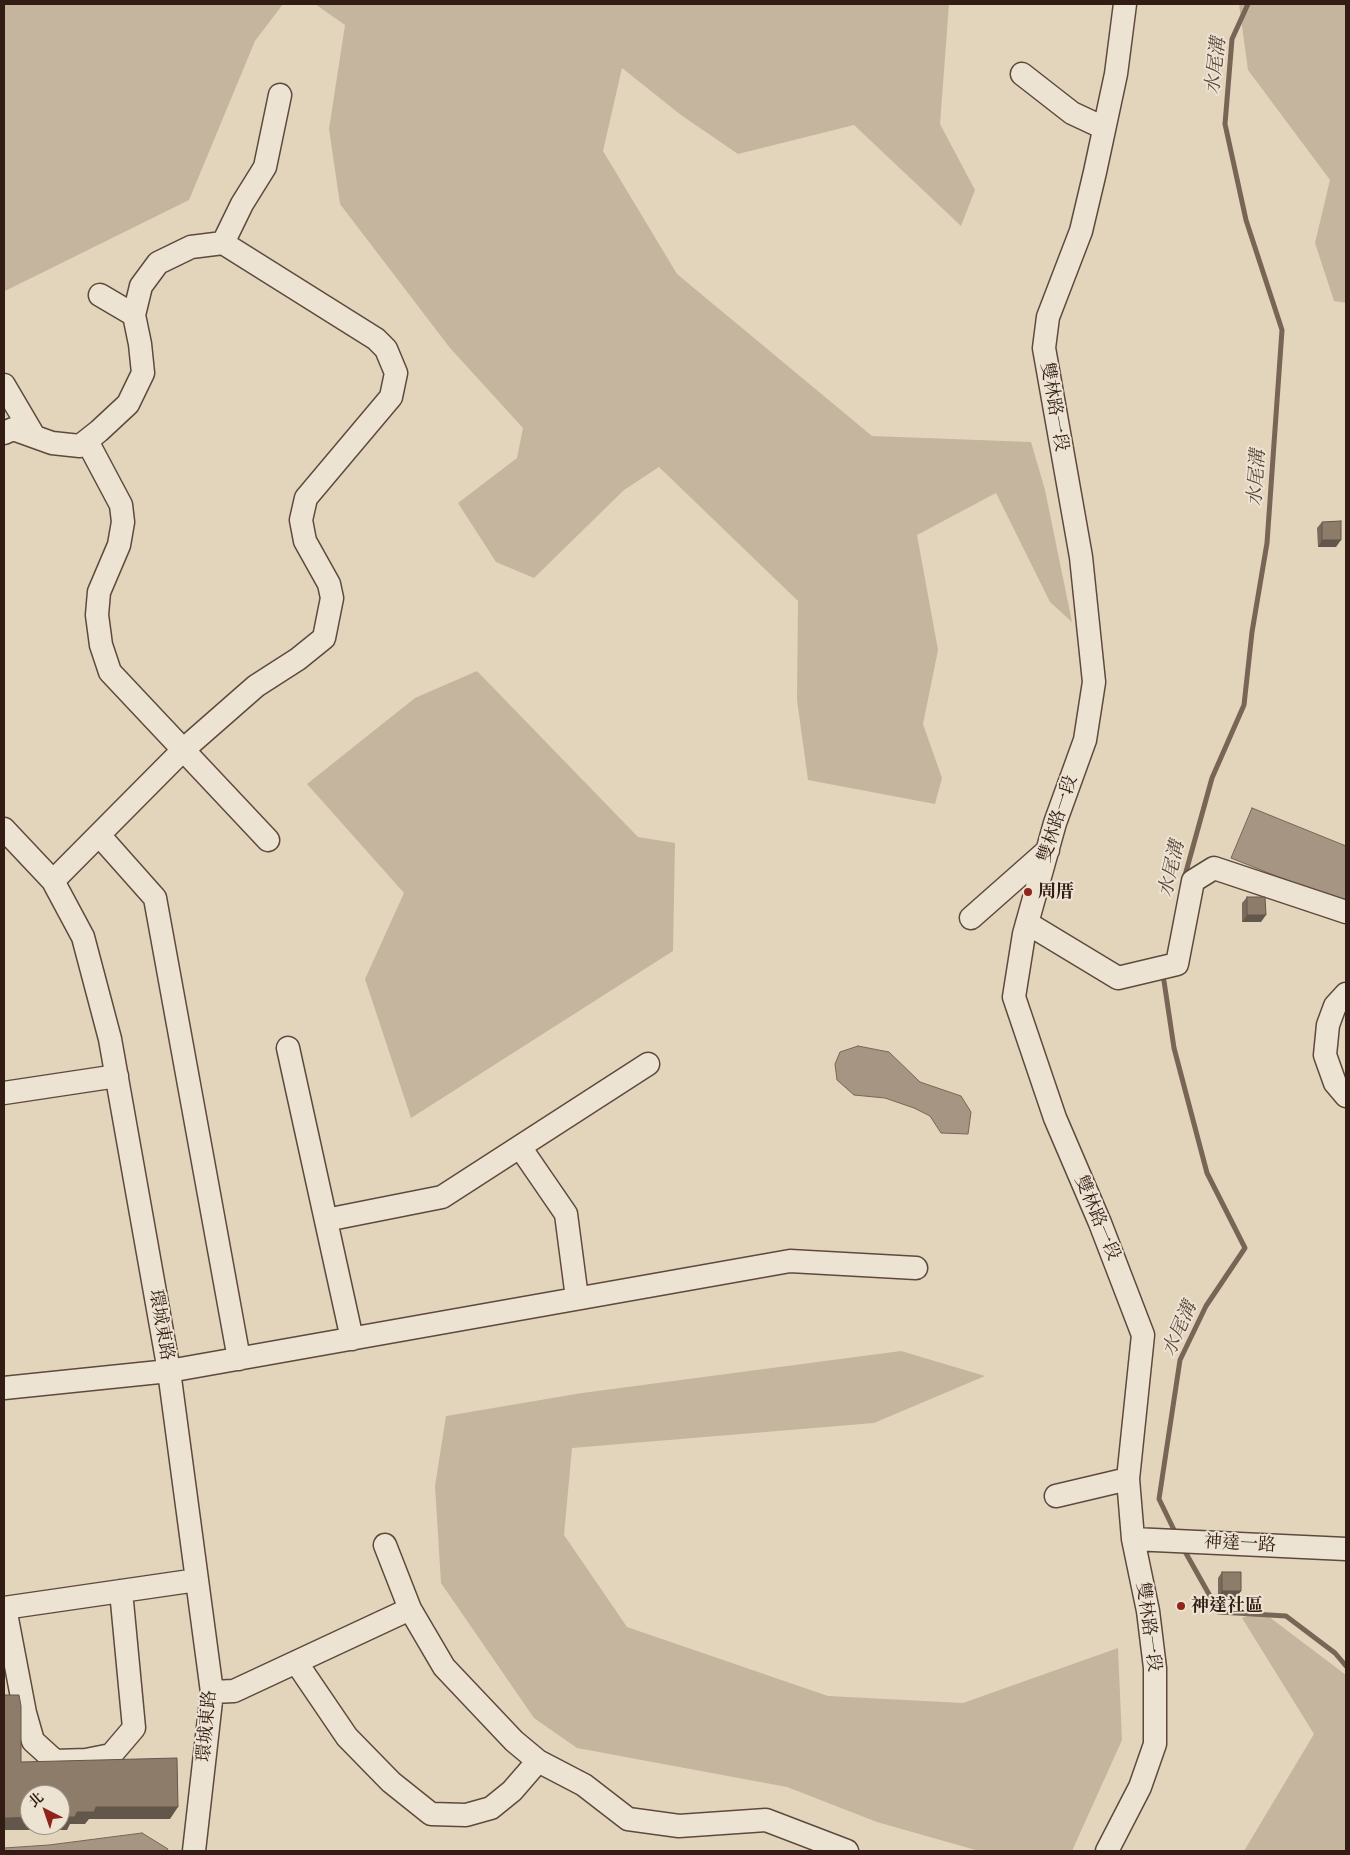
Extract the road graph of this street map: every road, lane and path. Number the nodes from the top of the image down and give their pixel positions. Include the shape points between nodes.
1 (1125, 4) edge
2 (1022, 74) dead end
3 (280, 96) dead end
4 (1104, 128) junction
5 (223, 243) junction
6 (100, 295) dead end
7 (134, 314) junction
8 (4, 385) edge
9 (4, 433) edge
10 (34, 436) junction
11 (87, 441) junction
12 (183, 750) junction
13 (4, 829) edge
14 (99, 835) junction
15 (268, 840) dead end
16 (1048, 850) junction
17 (53, 881) junction
18 (1346, 912) edge
19 (971, 918) dead end
20 (1027, 923) junction
21 (1346, 994) edge
22 (288, 1048) dead end
23 (648, 1064) dead end
24 (117, 1076) junction
25 (4, 1093) edge
26 (1346, 1096) edge
27 (520, 1147) junction
28 (326, 1220) junction
29 (916, 1268) dead end
30 (577, 1298) junction
31 (352, 1338) junction
32 (239, 1359) junction
33 (170, 1371) junction
34 (4, 1388) edge
35 (1128, 1479) junction
36 (1056, 1496) dead end
37 (1133, 1539) junction
38 (385, 1546) dead end
39 (1346, 1549) edge
40 (197, 1580) junction
41 (121, 1591) junction
42 (5, 1608) edge
43 (410, 1609) junction
44 (296, 1662) junction
45 (212, 1692) junction
46 (538, 1761) junction
47 (194, 1851) edge
48 (848, 1851) edge
49 (1107, 1851) edge

1 - 4 street, 雙林路一段 via 1116,74
2 - 4 street via 1072,113
3 - 5 street via 265,167
4 - 16 street, 雙林路一段 via 1081,231 1048,317 1044,348 1081,556 1094,682 1085,740
5 - 7 street via 191,247 158,263 141,286
5 - 12 street via 376,339 386,349 396,373 391,397 306,498 301,520 304,541 329,584 332,598 324,638 256,686
6 - 7 street
7 - 11 street via 143,373 128,404
8 - 10 street
9 - 10 street via 13,429
10 - 11 street via 52,443 80,446
11 - 12 street via 122,504 119,545 99,592 97,615 101,645 110,672
12 - 14 street
12 - 15 street
13 - 17 street, 環城東路
14 - 17 street
14 - 32 street via 155,898
16 - 19 street
16 - 20 street, 雙林路一段
17 - 24 street, 環城東路 via 83,936
18 - 20 street via 1214,868 1193,881 1177,964 1118,978
20 - 35 street, 雙林路一段 via 1014,998 1055,1118 1143,1335
21 - 26 street via 1335,1006 1328,1025 1325,1055 1335,1083
22 - 28 street
23 - 27 street
24 - 25 street
24 - 33 street, 環城東路
27 - 28 street via 442,1197
27 - 30 street via 566,1214
28 - 31 street
29 - 30 street via 790,1261
30 - 31 street
31 - 32 street
32 - 33 street
33 - 34 street
33 - 40 street, 環城東路
35 - 36 street
35 - 37 street, 雙林路一段
37 - 39 street, 神達一路
37 - 49 street, 雙林路一段 via 1148,1611 1155,1668 1155,1744 1140,1787
38 - 43 street
40 - 41 street
40 - 45 street, 環城東路
41 - 42 street
41 - 42 street via 134,1728 111,1755 86,1760 54,1760 33,1741
43 - 44 street
43 - 46 street via 444,1667 514,1741
44 - 45 street via 234,1691
44 - 46 street via 347,1737 391,1782 431,1814 466,1815 491,1808 512,1791
45 - 47 street, 環城東路
46 - 48 street via 584,1785 628,1819 679,1826 766,1820

